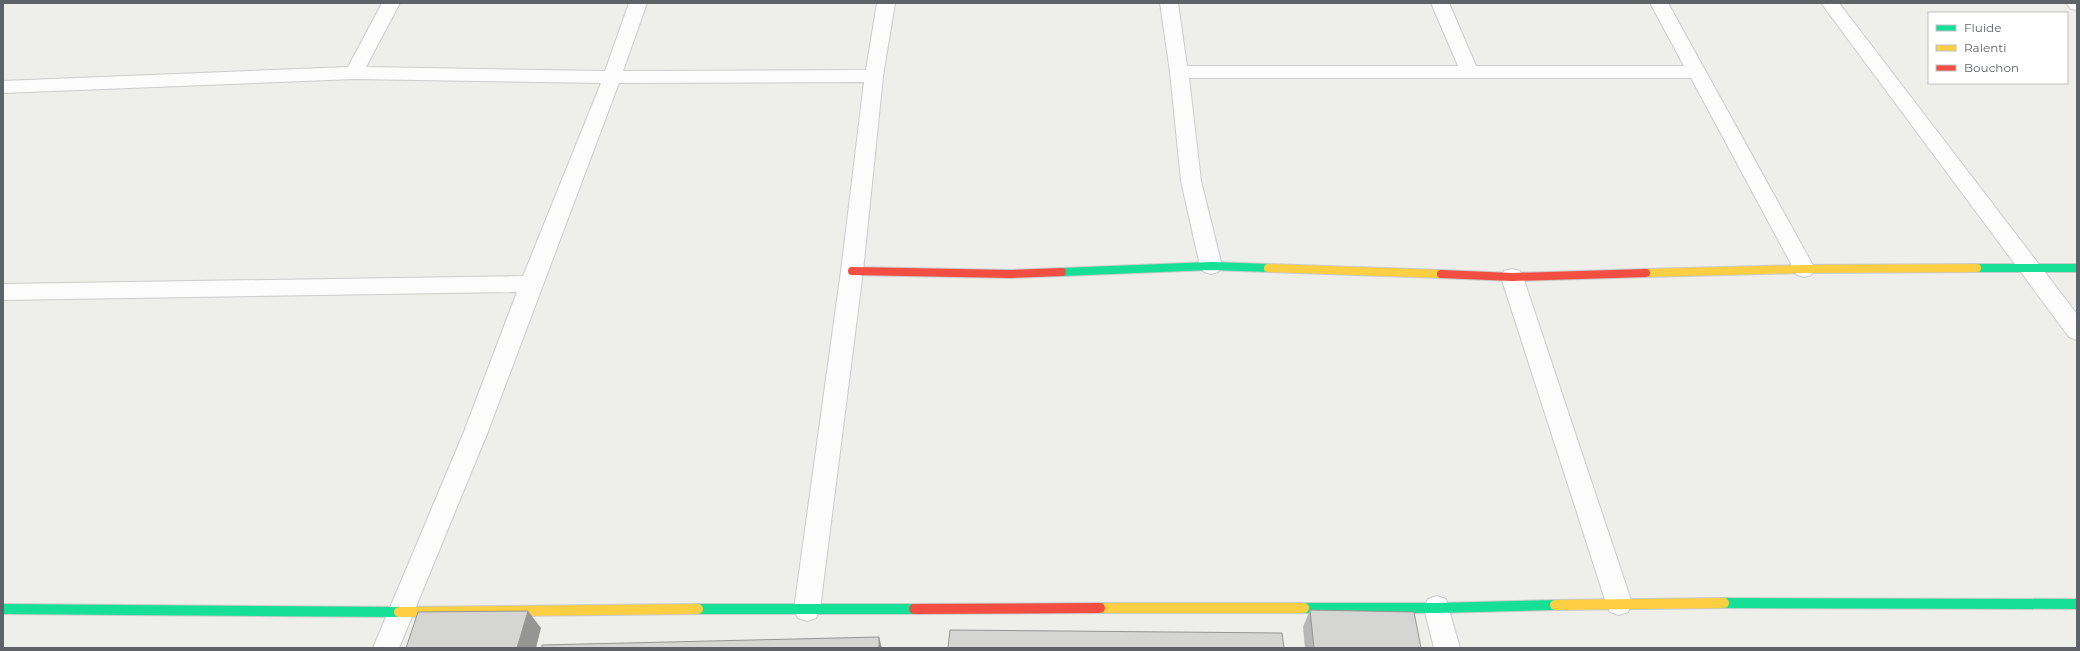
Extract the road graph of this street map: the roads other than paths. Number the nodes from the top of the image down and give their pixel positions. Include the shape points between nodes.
1 (391, 3) edge
2 (638, 3) edge
3 (886, 3) edge
4 (1169, 3) edge
5 (1440, 3) edge
6 (1659, 3) edge
7 (1830, 3) edge
8 (1179, 72) junction
9 (1470, 72) junction
10 (1697, 72) junction
11 (354, 73) junction
12 (874, 76) junction
13 (612, 77) junction
14 (3, 87) edge
15 (1211, 266) junction
16 (2077, 268) edge
17 (1804, 269) junction
18 (2032, 269) junction
19 (852, 272) junction
20 (1512, 277) junction
21 (531, 284) junction
22 (3, 292) edge
23 (2077, 331) edge
24 (1619, 603) junction
25 (2077, 604) edge
26 (1438, 608) junction
27 (3, 609) edge
28 (807, 609) junction
29 (401, 612) junction
30 (386, 648) edge
31 (1447, 648) edge

1 - 11 street
2 - 13 street
3 - 12 street
4 - 8 street
5 - 9 street
6 - 10 street
7 - 18 street
8 - 9 street
8 - 15 street via 1191,181
9 - 10 street
10 - 17 street
11 - 13 street
11 - 14 street
12 - 13 street
12 - 19 street
13 - 21 street
15 - 19 street via 1011,274
15 - 20 street
16 - 18 street
17 - 18 street
17 - 20 street
18 - 23 street
19 - 28 street
20 - 24 street
21 - 22 street
21 - 29 street via 475,434
24 - 25 street
24 - 26 street
26 - 28 street
26 - 31 street
27 - 29 street
28 - 29 street
29 - 30 street

